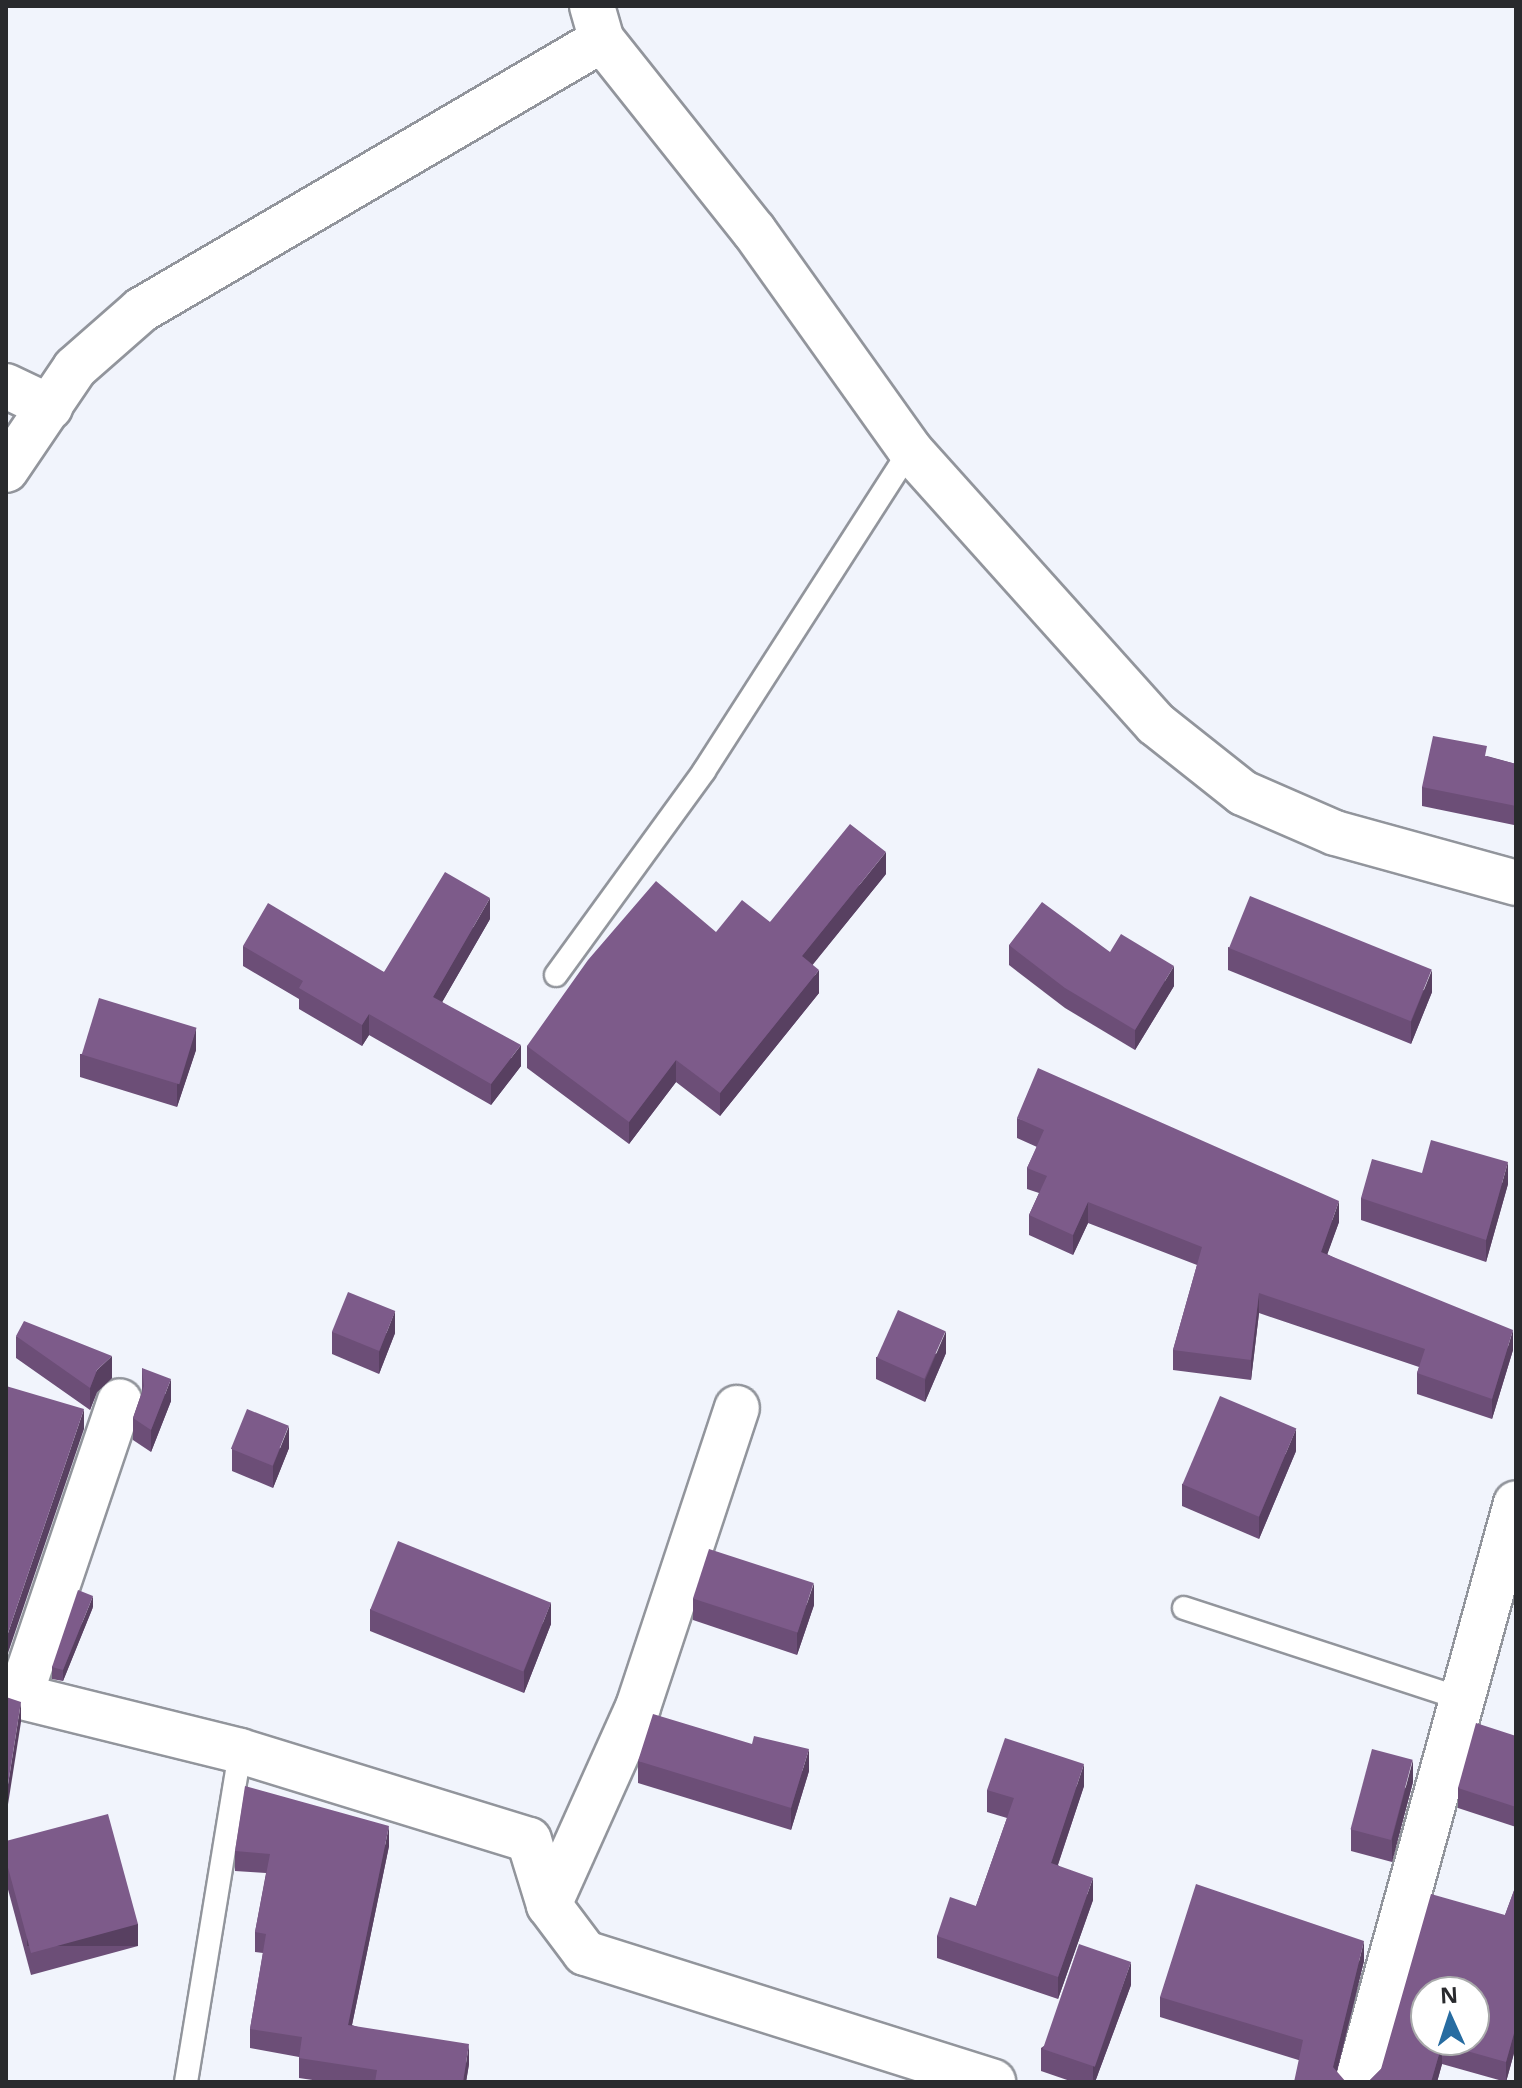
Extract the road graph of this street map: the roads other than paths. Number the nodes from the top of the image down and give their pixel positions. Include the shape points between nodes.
1 (597, 23) edge
2 (6, 386) edge
3 (50, 407) junction
4 (910, 450) junction
5 (6, 470) edge
6 (1516, 883) edge
7 (556, 975) dead end
8 (120, 1401) dead end
9 (737, 1408) dead end
10 (1516, 1503) edge
11 (1184, 1608) dead end
12 (13, 1695) edge
13 (1462, 1699) junction
14 (240, 1751) junction
15 (549, 1905) junction
16 (186, 2082) edge
17 (993, 2082) edge
18 (1357, 2082) edge

1 - 3 street via 141,310 75,368
1 - 4 street
2 - 3 street
3 - 5 street
4 - 6 street via 1156,724 1243,793 1335,833
4 - 7 lane via 704,771
8 - 12 street
9 - 15 street via 638,1707
10 - 13 street
11 - 13 lane
12 - 14 street
13 - 18 street
14 - 15 street via 529,1840
14 - 16 lane
15 - 17 street via 585,1953

